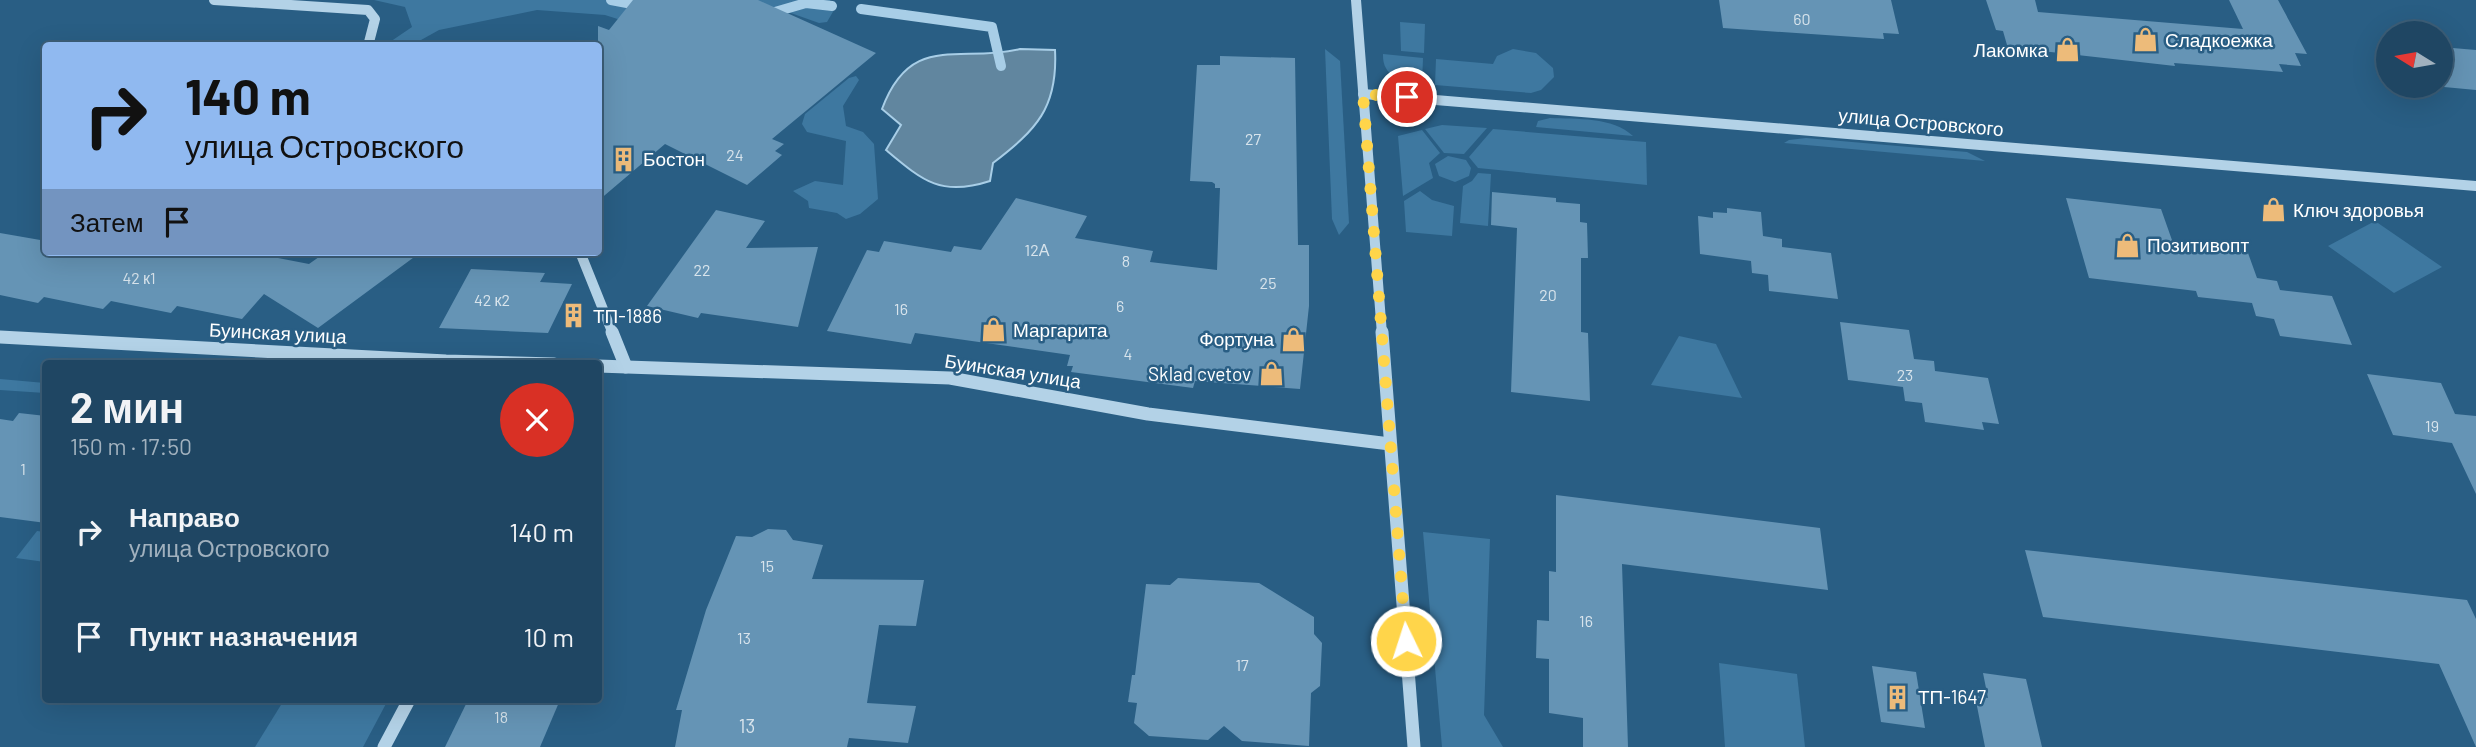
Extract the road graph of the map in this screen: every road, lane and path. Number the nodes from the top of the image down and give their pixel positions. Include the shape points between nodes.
1 (214, 0) edge
2 (1356, 0) edge
3 (369, 42) edge
4 (1363, 94) junction
5 (2476, 186) edge
6 (582, 256) edge
7 (0, 337) edge
8 (410, 360) edge
9 (602, 366) edge
10 (626, 367) junction
11 (1390, 444) junction
12 (406, 703) edge
13 (384, 747) edge
14 (1414, 747) edge

1 - 3 street via 368,10 376,19
2 - 4 street
4 - 5 street, улица Островского
4 - 11 street
6 - 10 street
7 - 8 street, Буинская улица
9 - 10 street, Буинская улица
10 - 11 street, Буинская улица via 950,378 1147,414
11 - 14 street
12 - 13 street

